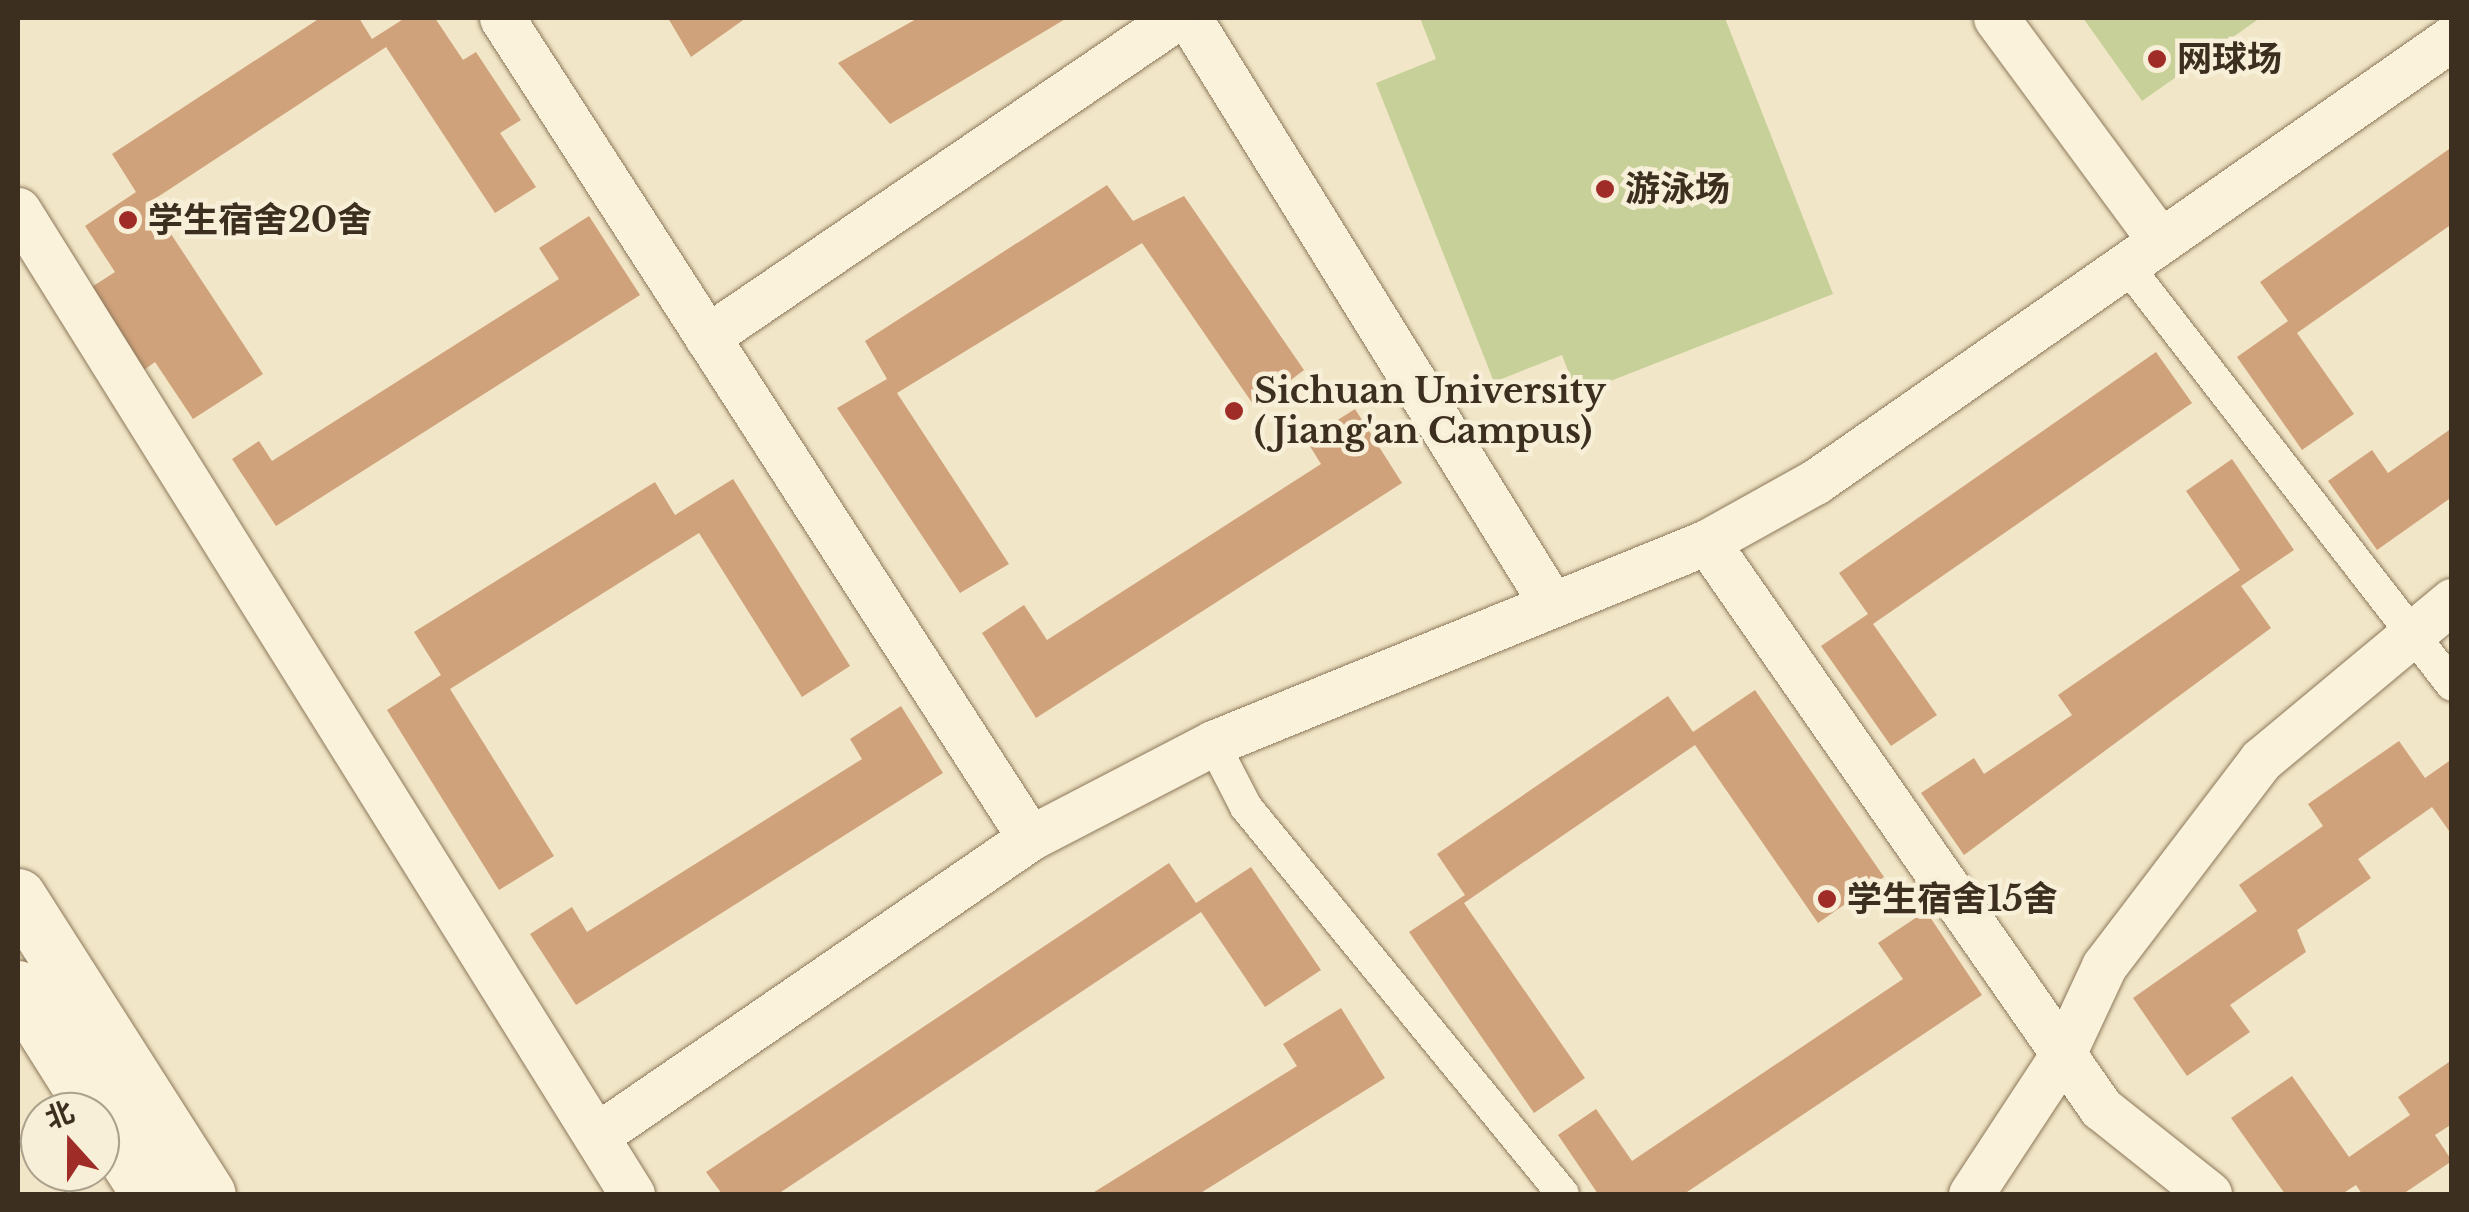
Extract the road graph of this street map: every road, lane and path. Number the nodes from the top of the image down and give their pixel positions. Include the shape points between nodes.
1 (502, 18) edge
2 (1176, 18) edge
3 (1189, 18) edge
4 (1996, 18) edge
5 (2452, 38) edge
6 (18, 210) edge
7 (2142, 251) junction
8 (708, 337) junction
9 (1707, 542) junction
10 (2452, 602) edge
11 (1551, 603) junction
12 (2407, 633) junction
13 (2452, 686) edge
14 (1212, 743) junction
15 (1030, 838) junction
16 (18, 896) edge
17 (25, 1018) edge
18 (2063, 1054) junction
19 (81, 1092) edge
20 (596, 1136) junction
21 (120, 1149) edge
22 (149, 1194) edge
23 (208, 1194) edge
24 (632, 1194) edge
25 (1562, 1194) edge
26 (1971, 1194) edge
27 (2209, 1194) edge

1 - 8 street
2 - 8 street
3 - 11 street
4 - 7 street
5 - 7 street
6 - 20 street
7 - 9 street via 1910,421
7 - 12 street
8 - 15 street
9 - 11 street
9 - 18 street
10 - 12 street
11 - 14 street
12 - 13 street
12 - 18 street via 2261,760 2104,966
14 - 15 street
14 - 25 street via 1246,807
15 - 20 street
16 - 23 main road
17 - 19 main road
18 - 26 street
18 - 27 street via 2101,1108
20 - 24 street
21 - 22 main road

